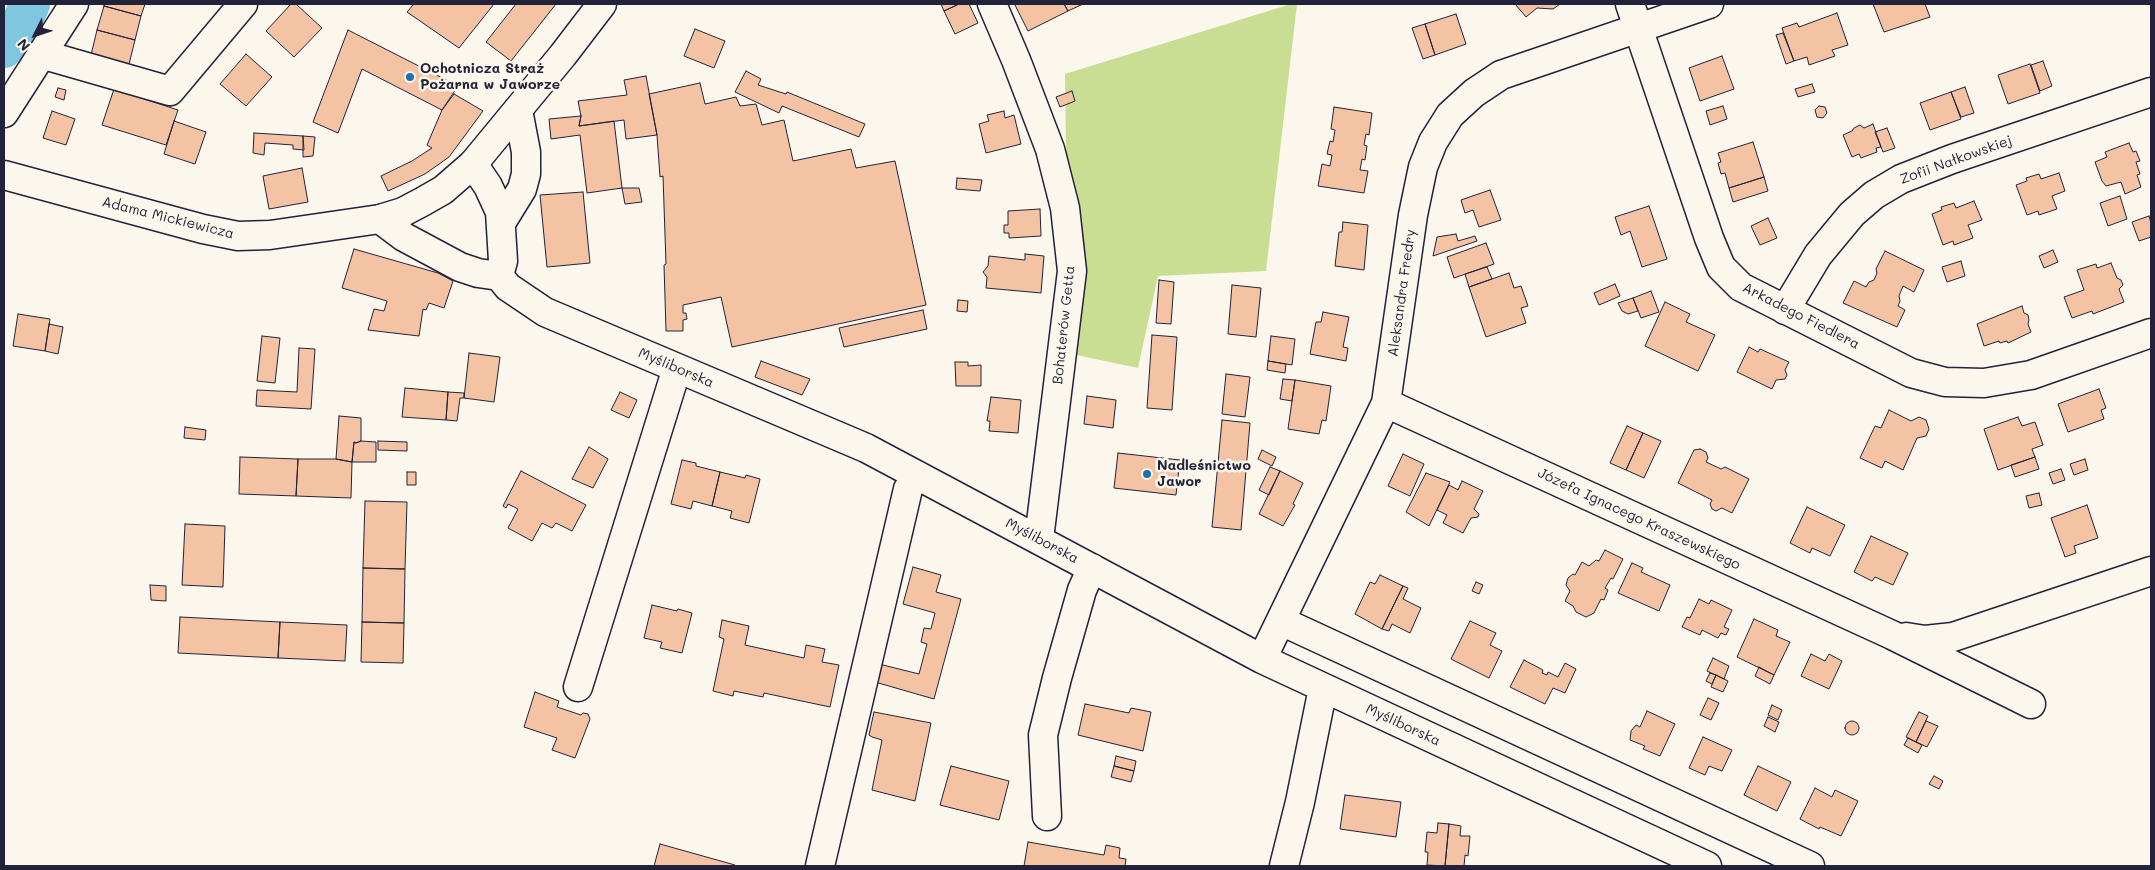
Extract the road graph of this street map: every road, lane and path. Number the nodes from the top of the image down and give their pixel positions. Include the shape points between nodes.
1 (74, 4) edge
2 (243, 4) edge
3 (602, 4) edge
4 (992, 4) edge
5 (1709, 4) edge
6 (1634, 16) edge
7 (41, 54) junction
8 (2151, 92) edge
9 (518, 110) junction
10 (4, 113) edge
11 (474, 164) junction
12 (4, 175) edge
13 (380, 219) junction
14 (501, 223) junction
15 (499, 276) junction
16 (1785, 310) junction
17 (2151, 333) edge
18 (677, 368) junction
19 (1386, 403) junction
20 (917, 475) junction
21 (1039, 540) junction
22 (1092, 568) junction
23 (2151, 572) edge
24 (1282, 621) junction
25 (1892, 635) junction
26 (1262, 659) junction
27 (578, 687) dead end
28 (1323, 688) junction
29 (2031, 704) dead end
30 (1047, 816) dead end
31 (1701, 865) edge
32 (820, 866) edge
33 (1284, 866) edge
34 (1810, 866) edge

1 - 7 street
2 - 7 street via 170,91
3 - 9 street, Adama Mickiewicza
4 - 21 street, Bohaterów Getta via 1050,149 1065,208 1072,271
5 - 6 street, Aleksandra Fredry
6 - 16 street, Arkadego Fiedlera via 1721,266 1741,287
6 - 19 street, Aleksandra Fredry via 1501,74 1450,115 1433,142 1423,167 1413,214
7 - 10 street
8 - 16 street, Zofii Nałkowskiej via 1952,159 1901,179 1874,195 1852,214 1818,255
9 - 11 street, Adama Mickiewicza
9 - 14 street via 526,152 526,174 522,189
11 - 13 street, Adama Mickiewicza via 422,202
11 - 14 street via 492,194
12 - 13 street, Adama Mickiewicza via 203,230 238,236 270,235
13 - 15 street via 404,237 460,267
14 - 15 street via 503,261
15 - 18 street, Myśliborska via 508,287 546,312
16 - 17 street, Arkadego Fiedlera via 1911,373 1945,382 1984,383 2031,375
18 - 20 street, Myśliborska via 866,448
18 - 27 street
19 - 24 street, Aleksandra Fredry
19 - 25 street, Józefa Ignacego Kraszewskiego
20 - 21 street, Myśliborska
20 - 32 street via 908,489
21 - 22 street, Myśliborska
22 - 26 street, Myśliborska
22 - 30 street via 1082,590 1043,735
23 - 25 street, Józefa Ignacego Kraszewskiego via 1953,637 1925,640
24 - 26 street, Aleksandra Fredry
24 - 34 street
25 - 29 street, Józefa Ignacego Kraszewskiego
26 - 28 street, Myśliborska
28 - 31 street, Myśliborska
28 - 33 street

